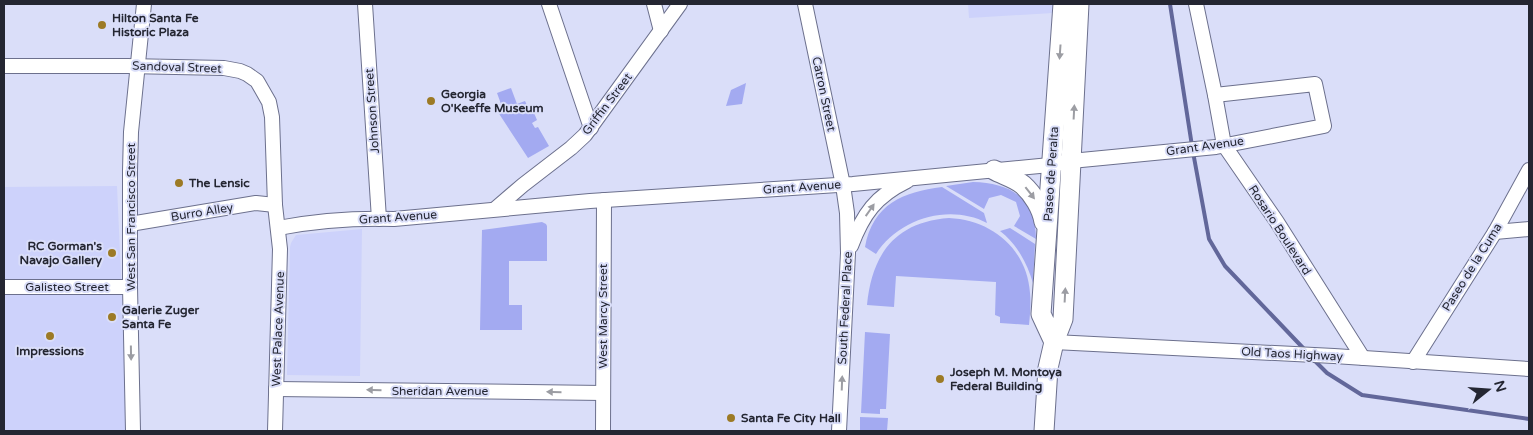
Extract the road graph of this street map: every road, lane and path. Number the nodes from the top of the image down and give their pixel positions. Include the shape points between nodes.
1 (144, 4) edge
2 (365, 4) edge
3 (549, 4) edge
4 (654, 4) edge
5 (680, 4) edge
6 (805, 4) edge
7 (1063, 4) edge
8 (1079, 4) edge
9 (1196, 4) edge
10 (661, 31) junction
11 (4, 66) edge
12 (139, 67) junction
13 (1215, 95) junction
14 (591, 128) junction
15 (1220, 146) junction
16 (1071, 161) junction
17 (1050, 165) junction
18 (994, 170) junction
19 (1529, 170) edge
20 (914, 178) junction
21 (843, 185) junction
22 (604, 200) junction
23 (275, 205) junction
24 (495, 209) junction
25 (379, 219) junction
26 (130, 224) junction
27 (278, 228) junction
28 (1529, 229) edge
29 (1495, 232) junction
30 (1046, 233) junction
31 (848, 253) junction
32 (4, 287) edge
33 (130, 287) junction
34 (1054, 342) junction
35 (1362, 358) junction
36 (1413, 362) junction
37 (1529, 369) edge
38 (276, 389) junction
39 (603, 392) junction
40 (133, 431) edge
41 (275, 431) edge
42 (603, 431) edge
43 (839, 431) edge
44 (1044, 431) edge

1 - 12 street, West San Francisco Street
2 - 25 street, Johnson Street
3 - 14 street
4 - 10 street
5 - 10 street, Griffin Street
6 - 21 street, Catron Street
7 -> 17 main road, Paseo de Peralta
16 -> 8 main road, Paseo de Peralta
9 - 13 street, Rosario Boulevard
10 - 14 street, Griffin Street
11 - 12 street, Sandoval Street
12 - 23 street, Sandoval Street via 224,68 240,71 257,82 270,109
12 - 26 street, West San Francisco Street via 131,132
13 - 15 street, Rosario Boulevard
13 - 15 street, Grant Avenue via 1315,84 1324,126
14 - 24 street, Griffin Street
15 - 16 street, Grant Avenue
15 - 35 street, Rosario Boulevard via 1277,222
16 - 17 street, Grant Avenue
34 -> 16 main road, Paseo de Peralta via 1063,319
17 - 18 street, Grant Avenue
17 - 30 main road, Paseo de Peralta
18 - 20 street, Grant Avenue
18 -> 30 main road via 1022,184 1033,197 1043,216
19 - 29 street, Paseo de la Cuma
20 - 21 street, Grant Avenue
31 -> 20 street via 869,209 887,192
21 - 22 street, Grant Avenue
21 - 31 street, South Federal Place
22 - 24 street, Grant Avenue
22 - 39 street, West Marcy Street
23 - 26 street, Burro Alley via 256,203
23 - 27 street, Sandoval Street
24 - 25 street, Grant Avenue
25 - 27 street, Grant Avenue
26 - 33 street, West San Francisco Street
27 - 38 street, West Palace Avenue
28 - 29 street
29 - 36 street, Paseo de la Cuma
30 - 34 main road, Paseo de Peralta via 1041,314
43 -> 31 street, South Federal Place
32 - 33 street, Galisteo Street
33 -> 40 street, West San Francisco Street
34 - 35 street, Old Taos Highway
34 - 44 main road, Paseo de Peralta via 1048,368
35 - 36 street, Old Taos Highway
36 - 37 street, Old Taos Highway
39 -> 38 street, Sheridan Avenue
38 - 41 street, West Palace Avenue
39 - 42 street, West Marcy Street

